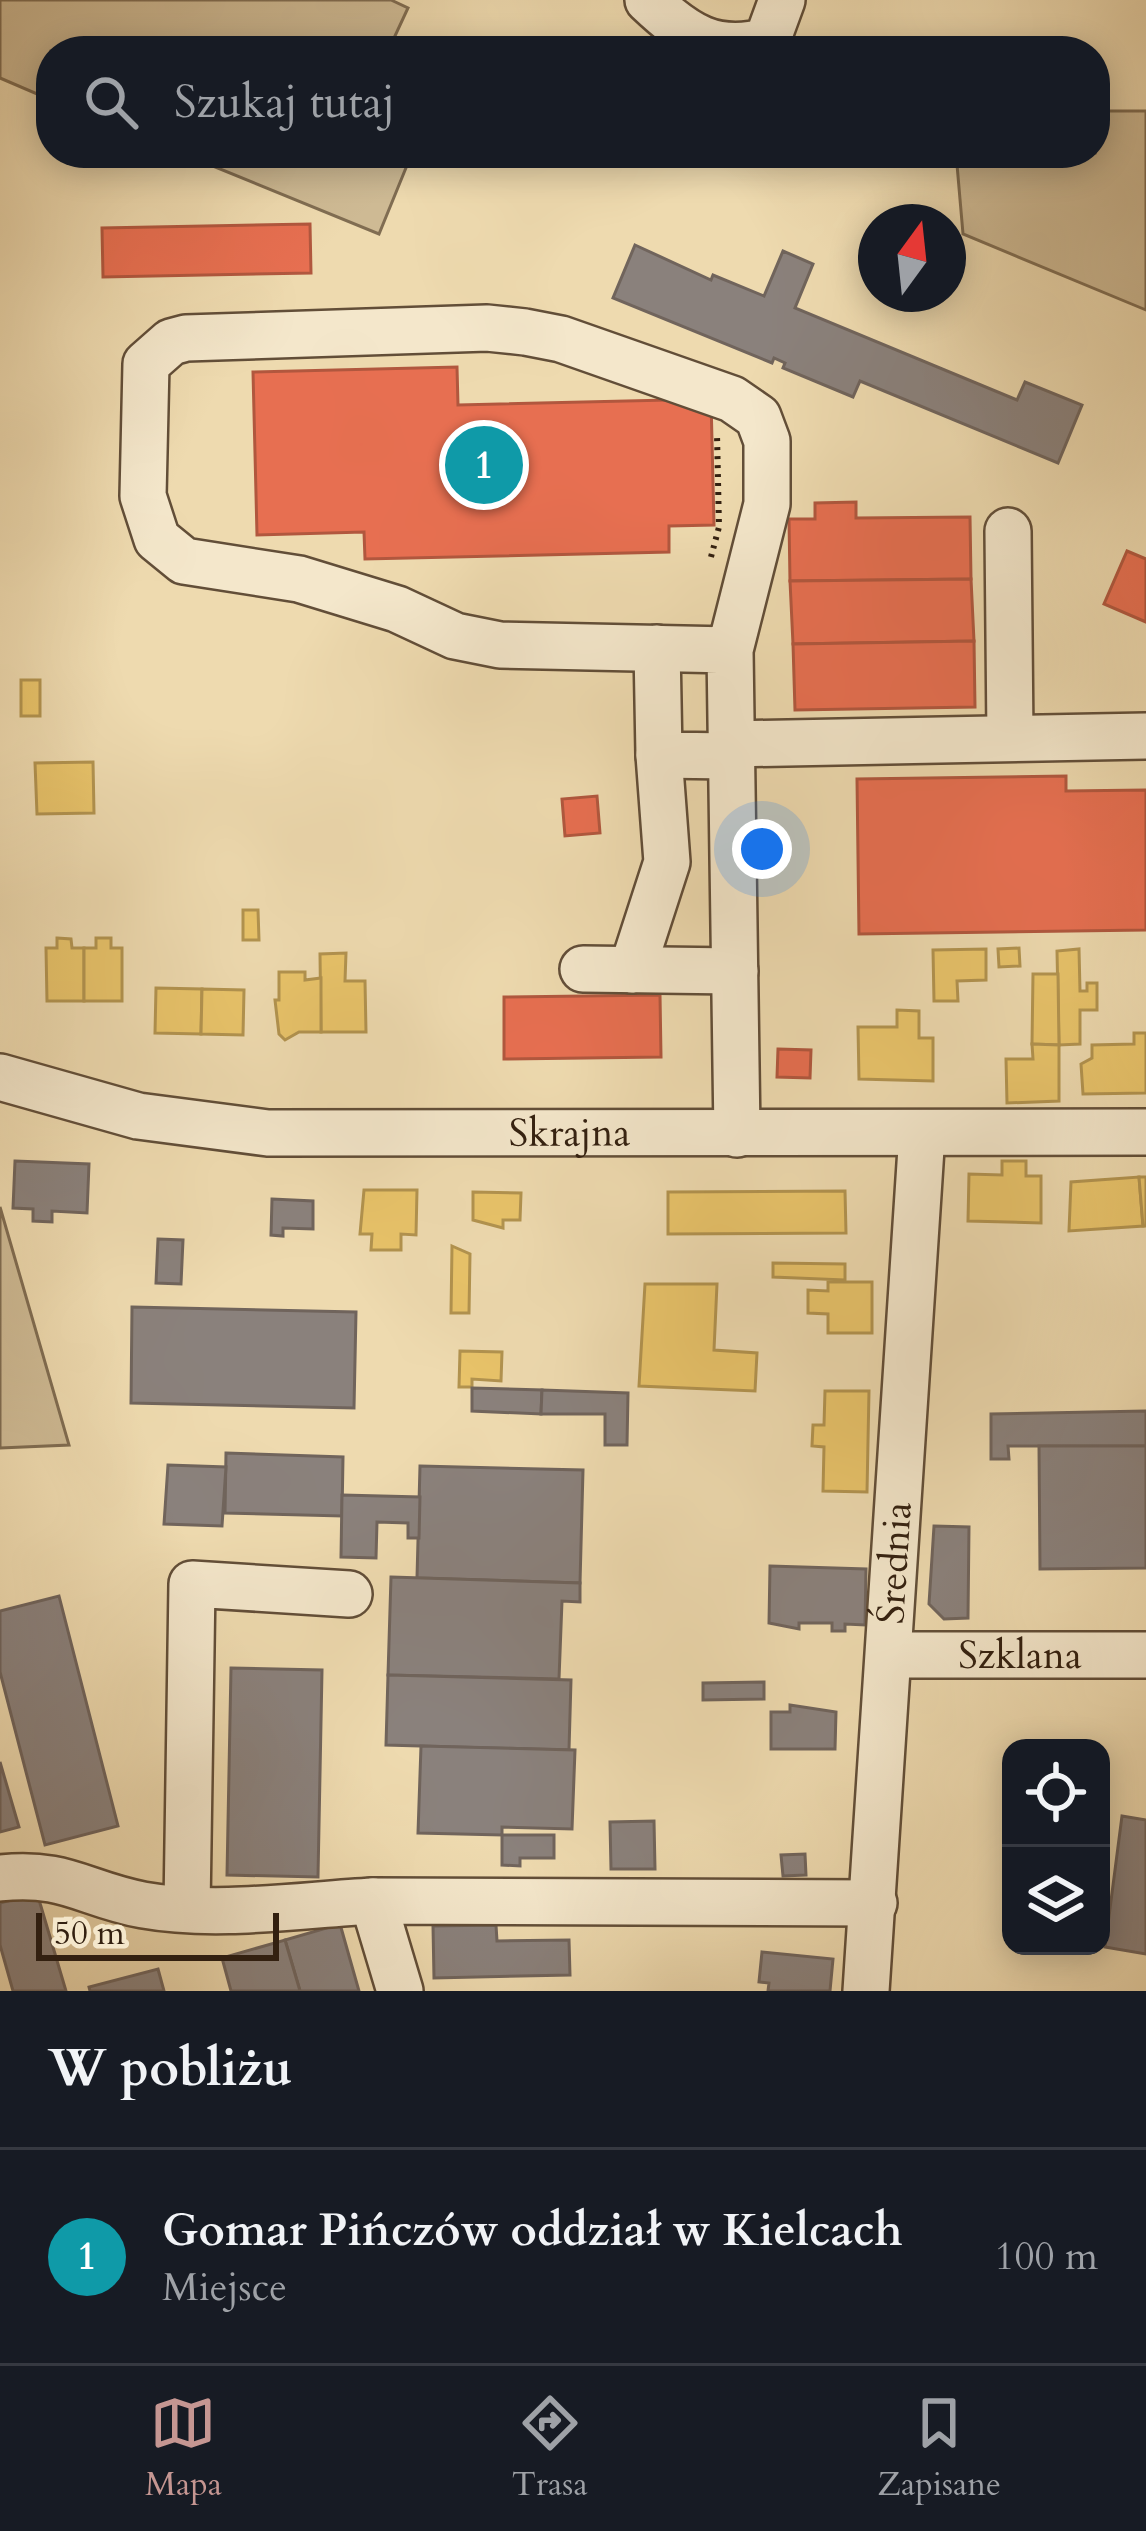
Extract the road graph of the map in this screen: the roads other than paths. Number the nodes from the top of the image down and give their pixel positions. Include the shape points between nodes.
1 (648, 0) edge
2 (782, 0) edge
3 (698, 36) edge
4 (768, 36) edge
5 (1008, 531) dead end
6 (657, 648) junction
7 (730, 650) junction
8 (1146, 736) edge
9 (1010, 739) junction
10 (731, 750) junction
11 (659, 755) junction
12 (584, 969) dead end
13 (632, 970) junction
14 (735, 971) junction
15 (0, 1077) edge
16 (1146, 1132) edge
17 (922, 1133) junction
18 (737, 1134) junction
19 (349, 1594) dead end
20 (891, 1655) junction
21 (1146, 1655) edge
22 (0, 1878) edge
23 (373, 1901) junction
24 (874, 1903) junction
25 (188, 1906) junction
26 (400, 1991) edge
27 (866, 1991) edge

1 - 3 street
2 - 4 street
5 - 9 street
6 - 7 street
6 - 7 street via 500,645 299,579 184,561 157,539 143,496 146,364 186,338 487,328 561,339 717,394 758,418 769,478
6 - 11 street
7 - 10 street
8 - 9 street
9 - 10 street
10 - 11 street
10 - 14 street
11 - 13 street via 667,862
12 - 13 street
13 - 14 street
14 - 18 street
15 - 18 street, Skrajna via 137,1116 268,1133
16 - 17 street, Skrajna
17 - 18 street, Skrajna
17 - 20 street, Średnia
19 - 25 street via 192,1584
20 - 21 street, Szklana
20 - 24 street, Średnia
22 - 25 street via 43,1874 143,1905
23 - 24 street
23 - 25 street
23 - 26 street
24 - 27 street, Średnia

